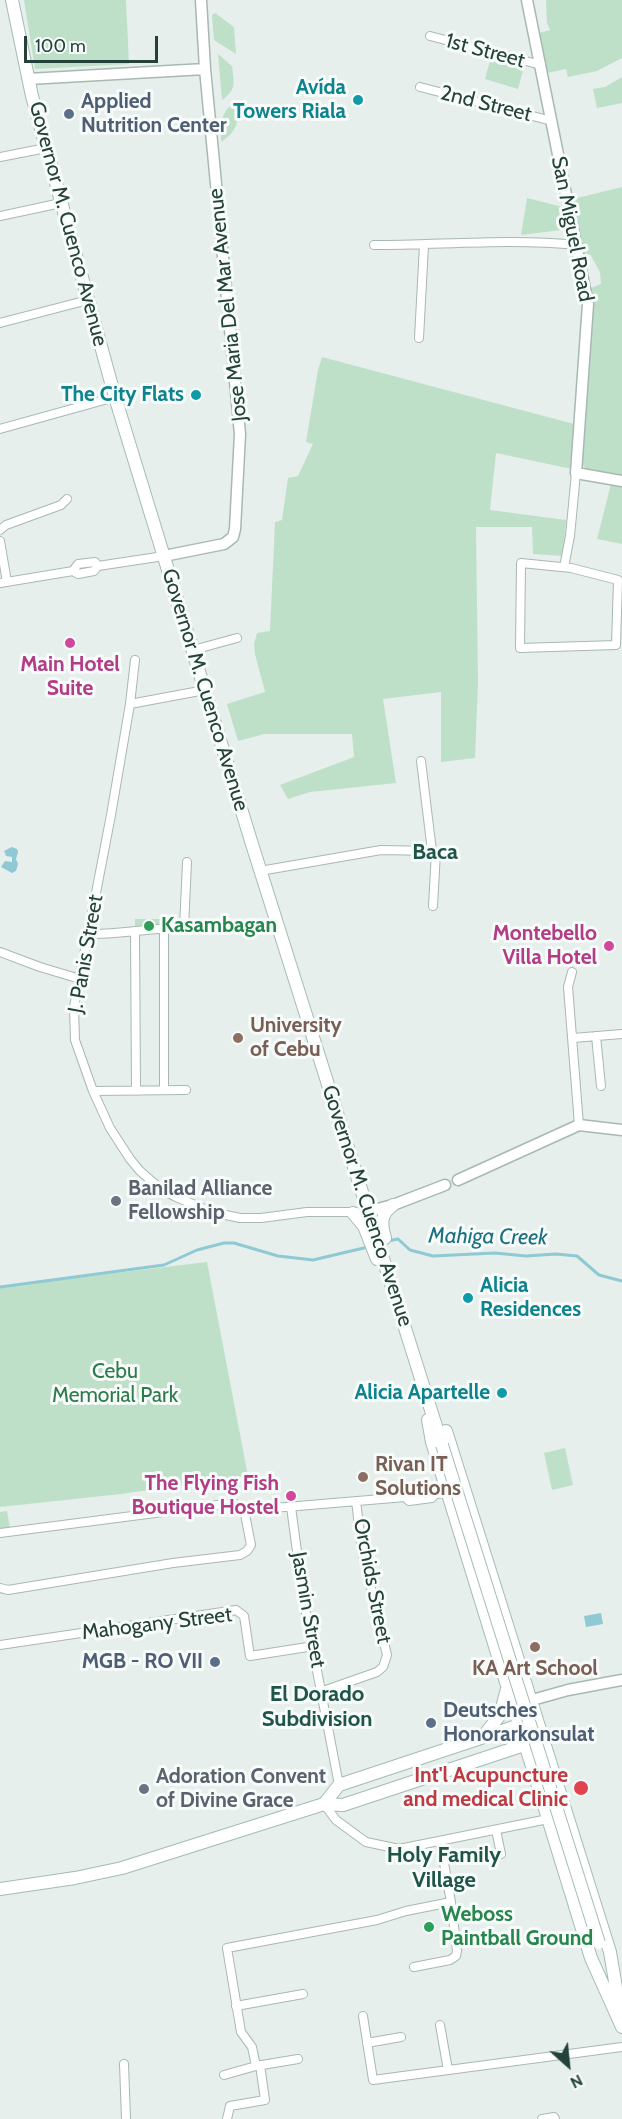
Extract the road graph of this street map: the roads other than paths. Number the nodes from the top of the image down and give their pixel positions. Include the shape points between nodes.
1 (12, 0) edge
2 (201, 0) edge
3 (527, 0) edge
4 (430, 36) dead end
5 (541, 65) junction
6 (205, 69) junction
7 (28, 79) junction
8 (420, 87) dead end
9 (552, 121) junction
10 (46, 148) junction
11 (0, 157) edge
12 (61, 203) junction
13 (0, 216) edge
14 (374, 244) dead end
15 (424, 245) junction
16 (578, 245) junction
17 (88, 300) junction
18 (0, 323) edge
19 (419, 339) dead end
20 (115, 397) junction
21 (0, 429) edge
22 (576, 473) junction
23 (622, 479) edge
24 (67, 499) dead end
25 (0, 530) edge
26 (0, 541) edge
27 (164, 556) junction
28 (564, 567) junction
29 (3, 582) edge
30 (237, 638) dead end
31 (193, 650) junction
32 (135, 660) dead end
33 (205, 690) junction
34 (130, 704) junction
35 (421, 761) dead end
36 (432, 851) junction
37 (187, 862) dead end
38 (260, 871) junction
39 (433, 906) dead end
40 (164, 930) junction
41 (135, 931) junction
42 (89, 934) junction
43 (0, 952) edge
44 (572, 972) dead end
45 (80, 980) junction
46 (622, 1034) edge
47 (596, 1036) junction
48 (573, 1038) junction
49 (601, 1086) dead end
50 (164, 1090) junction
51 (186, 1090) dead end
52 (93, 1091) junction
53 (136, 1091) junction
54 (579, 1125) junction
55 (622, 1130) edge
56 (458, 1180) dead end
57 (445, 1185) dead end
58 (393, 1206) junction
59 (369, 1211) junction
60 (353, 1213) junction
61 (376, 1233) junction
62 (387, 1267) junction
63 (404, 1324) junction
64 (420, 1375) junction
65 (441, 1494) junction
66 (356, 1502) junction
67 (291, 1507) junction
68 (244, 1509) junction
69 (0, 1533) edge
70 (493, 1582) junction
71 (0, 1587) edge
72 (477, 1588) junction
73 (502, 1612) junction
74 (486, 1617) junction
75 (0, 1645) edge
76 (314, 1646) junction
77 (622, 1680) edge
78 (507, 1684) junction
79 (323, 1691) junction
80 (531, 1700) junction
81 (513, 1706) junction
82 (537, 1719) junction
83 (518, 1725) junction
84 (479, 1738) junction
85 (543, 1739) junction
86 (525, 1745) junction
87 (556, 1779) junction
88 (339, 1785) junction
89 (538, 1785) junction
90 (324, 1804) junction
91 (568, 1815) junction
92 (548, 1819) junction
93 (496, 1830) junction
94 (440, 1841) junction
95 (501, 1854) dead end
96 (0, 1889) edge
97 (451, 1902) junction
98 (414, 1968) dead end
99 (303, 1994) dead end
100 (236, 2006) junction
101 (363, 2016) dead end
102 (440, 2025) dead end
103 (622, 2026) edge
104 (401, 2037) dead end
105 (367, 2043) junction
106 (622, 2047) edge
107 (298, 2059) dead end
108 (124, 2064) dead end
109 (258, 2066) junction
110 (448, 2070) junction
111 (224, 2076) dead end
112 (126, 2119) edge
113 (227, 2119) edge
114 (542, 2119) edge
115 (555, 2119) edge

1 - 7 main road, Governor M. Cuenco Avenue
2 - 6 street, Jose Maria Del Mar Avenue
3 - 5 street, San Miguel Road
4 - 5 street, 1st Street
5 - 9 street, San Miguel Road
6 - 7 street
6 - 27 street, Jose Maria Del Mar Avenue via 240,434 233,537 224,544
7 - 10 main road, Governor M. Cuenco Avenue
8 - 9 street, 2nd Street
9 - 16 street, San Miguel Road
10 - 11 street
10 - 12 main road, Governor M. Cuenco Avenue
12 - 13 street
12 - 17 main road, Governor M. Cuenco Avenue
14 - 15 street
15 - 16 street via 542,241
15 - 19 street
16 - 22 street, San Miguel Road via 588,304
17 - 18 street
17 - 20 main road, Governor M. Cuenco Avenue
20 - 21 street
20 - 27 main road, Governor M. Cuenco Avenue
22 - 23 street
22 - 28 street, San Miguel Road
24 - 25 street
26 - 29 street
27 - 29 street via 98,566 94,562 78,564 73,571
27 - 31 main road, Governor M. Cuenco Avenue
28 - 28 street via 521,563 520,648 616,645 618,580
30 - 31 street
31 - 33 main road, Governor M. Cuenco Avenue
32 - 34 street, J. Panis Street
33 - 34 street
33 - 38 main road, Governor M. Cuenco Avenue
34 - 42 street, J. Panis Street
35 - 36 street
36 - 38 street via 381,850
36 - 39 street via 436,852
37 - 40 street via 184,928
38 - 59 main road, Governor M. Cuenco Avenue
40 - 41 street
40 - 50 street
41 - 42 street
41 - 53 street
42 - 45 street, J. Panis Street
43 - 45 street
44 - 48 street via 568,987
45 - 52 street, J. Panis Street via 74,1007 75,1040
46 - 47 street
47 - 48 street
47 - 49 street
48 - 54 street
50 - 51 street
50 - 53 street
52 - 53 street
52 - 60 street, J. Panis Street via 130,1159 162,1190 176,1197 212,1212 240,1218 307,1212
54 - 55 street
54 - 56 street
57 - 58 street
58 - 59 street
58 - 61 main road via 383,1216
59 - 60 street, J. Panis Street
59 - 61 main road, Governor M. Cuenco Avenue
60 - 61 main road
61 - 62 main road, Governor M. Cuenco Avenue
62 - 63 main road
62 - 63 main road, Governor M. Cuenco Avenue
63 - 64 main road, Governor M. Cuenco Avenue
64 - 65 main road, Governor M. Cuenco Avenue
64 - 70 main road, Governor M. Cuenco Avenue via 447,1432
64 - 103 main road, Governor M. Cuenco Avenue, bridge
65 - 66 street via 432,1490 409,1492 405,1497
65 - 72 main road, Governor M. Cuenco Avenue
66 - 67 street
66 - 79 street, Orchids Street via 362,1551 387,1655 377,1672
67 - 68 street
67 - 76 street, Jasmin Street
68 - 69 street via 233,1503
68 - 71 street via 251,1545 240,1555 8,1590
70 - 72 main road
70 - 73 main road, Governor M. Cuenco Avenue
72 - 74 main road, Governor M. Cuenco Avenue
73 - 74 main road via 496,1619
73 - 80 main road, Governor M. Cuenco Avenue
74 - 78 main road, Governor M. Cuenco Avenue
75 - 76 street, Mahogany Street via 236,1610 244,1616 250,1656
76 - 79 street, Jasmin Street
77 - 80 street
78 - 81 main road, Governor M. Cuenco Avenue
78 - 84 main road via 500,1715
79 - 88 street, Jasmin Street
80 - 81 street
80 - 82 main road, Governor M. Cuenco Avenue
81 - 83 main road, Governor M. Cuenco Avenue
82 - 83 main road
82 - 85 main road, Governor M. Cuenco Avenue
83 - 84 main road
83 - 86 main road, Governor M. Cuenco Avenue
84 - 88 main road
85 - 86 main road
85 - 87 main road, Governor M. Cuenco Avenue
86 - 89 main road, Governor M. Cuenco Avenue
86 - 90 main road via 343,1805
87 - 89 main road via 546,1777
87 - 91 main road, Governor M. Cuenco Avenue
88 - 90 main road
89 - 92 main road, Governor M. Cuenco Avenue
90 - 94 street via 336,1820 366,1842 399,1849
90 - 96 main road via 122,1868
91 - 92 street
91 - 103 main road, Governor M. Cuenco Avenue via 610,1952
92 - 93 street
92 - 103 main road, Governor M. Cuenco Avenue via 591,1958
93 - 94 street
93 - 95 street
94 - 97 street
97 - 98 street via 456,1956
97 - 100 street via 227,1948
99 - 100 street
100 - 109 street via 241,2032 252,2047
101 - 105 street
102 - 110 street
104 - 105 street
105 - 110 street via 373,2080
106 - 110 street
107 - 109 street
108 - 112 street
109 - 111 street
109 - 113 street via 266,2100 230,2106
114 - 115 street

